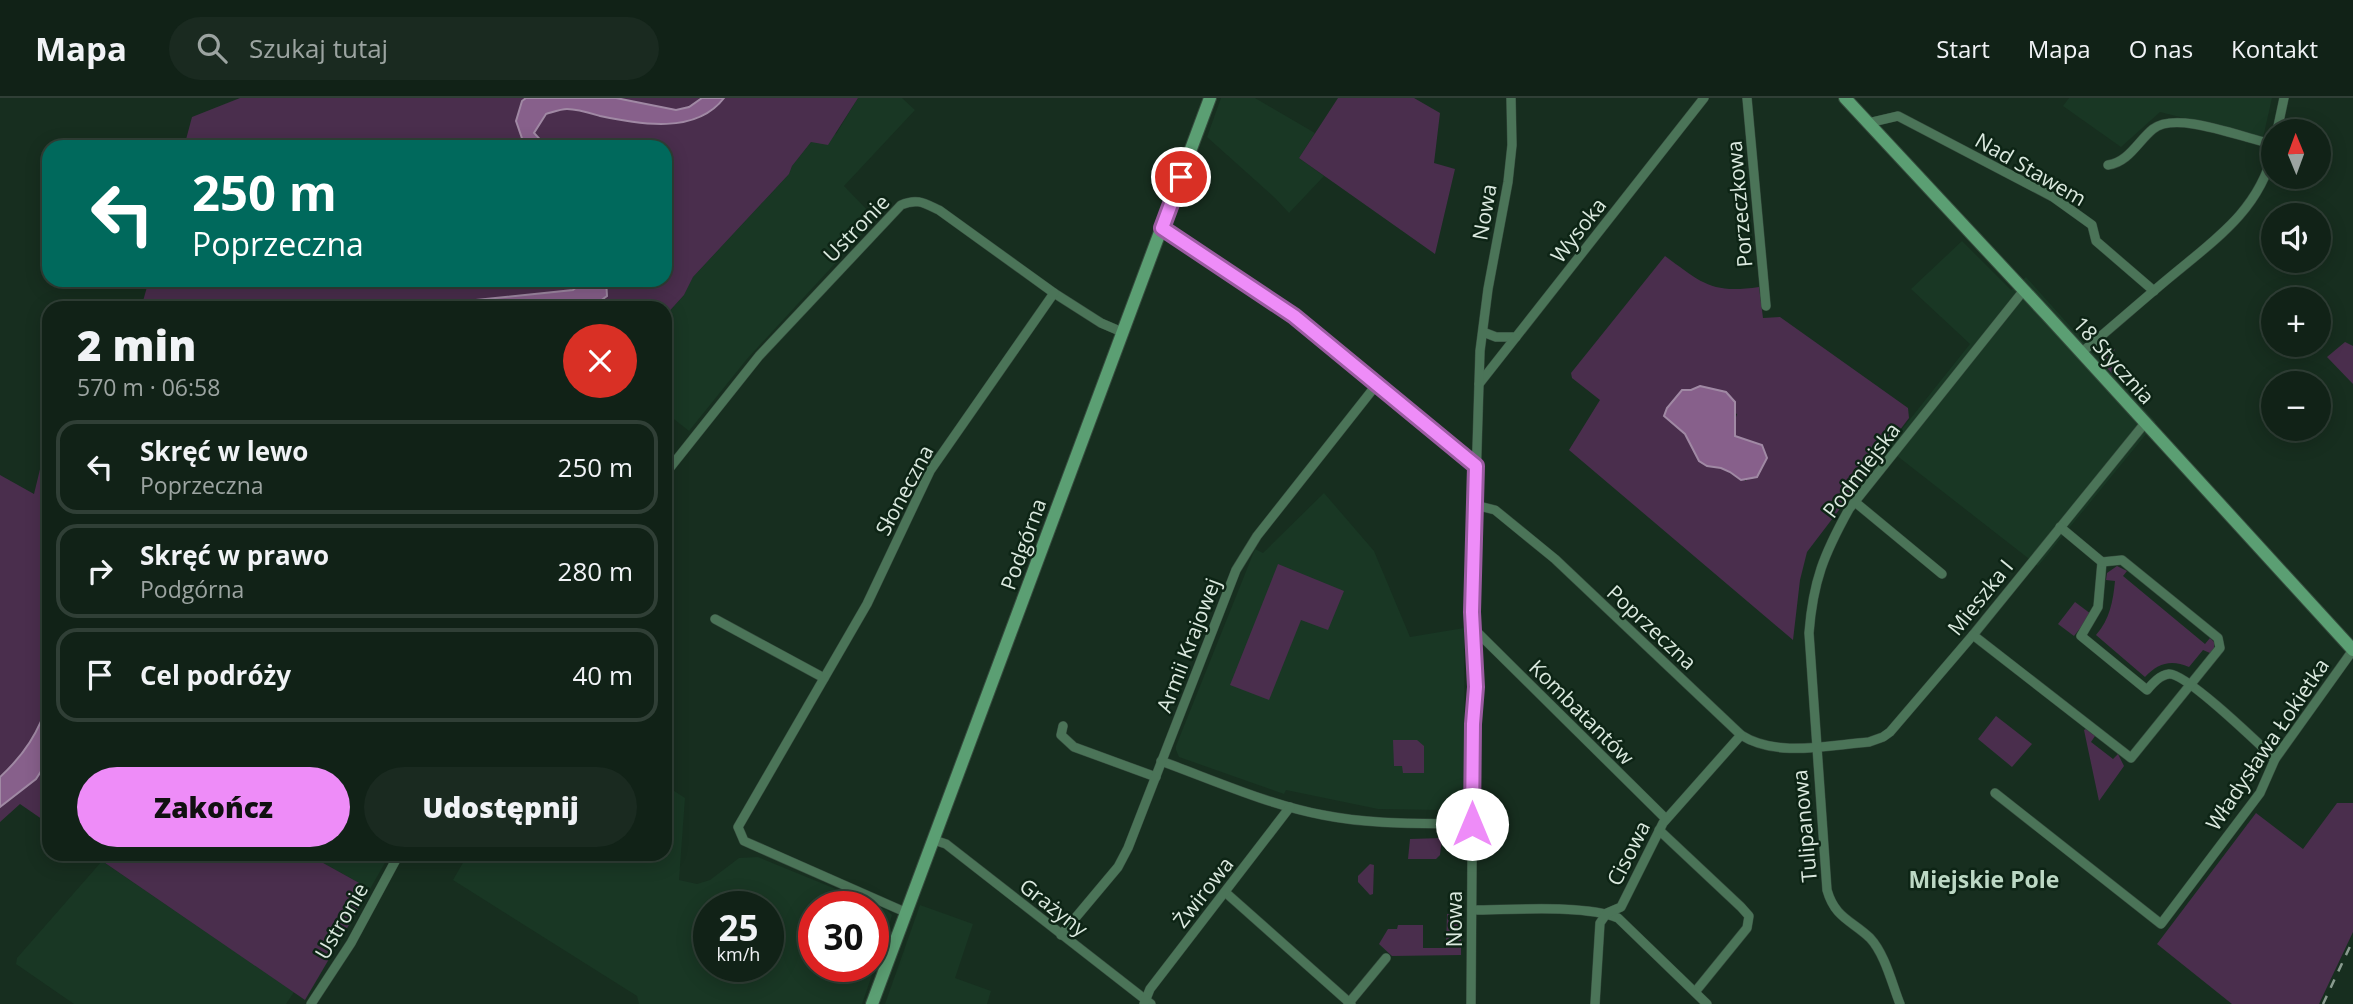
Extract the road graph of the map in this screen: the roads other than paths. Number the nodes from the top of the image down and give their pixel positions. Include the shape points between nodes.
1 (1210, 98) edge
2 (1511, 98) edge
3 (1704, 98) edge
4 (1747, 98) edge
5 (1844, 98) edge
6 (2284, 98) edge
7 (2280, 119) edge
8 (1868, 123) junction
9 (2261, 141) edge
10 (2108, 165) dead end
11 (2261, 186) edge
12 (1162, 228) junction
13 (2024, 290) junction
14 (2154, 291) junction
15 (1054, 293) junction
16 (1766, 306) dead end
17 (1122, 332) junction
18 (1482, 332) junction
19 (1516, 337) junction
20 (2082, 352) junction
21 (1377, 384) junction
22 (1479, 384) junction
23 (2144, 423) junction
24 (672, 465) edge
25 (1476, 466) junction
26 (1855, 502) junction
27 (1475, 505) junction
28 (2060, 527) junction
29 (2102, 562) junction
30 (1942, 575) dead end
31 (715, 619) dead end
32 (1474, 629) junction
33 (1973, 635) junction
34 (2353, 650) edge
35 (824, 678) junction
36 (2190, 685) junction
37 (1063, 726) dead end
38 (1741, 735) junction
39 (1815, 746) junction
40 (2275, 759) junction
41 (1161, 761) junction
42 (1156, 777) junction
43 (1995, 793) dead end
44 (1290, 807) junction
45 (1666, 819) junction
46 (1472, 824) junction
47 (1659, 830) junction
48 (934, 840) junction
49 (395, 861) edge
50 (1225, 892) junction
51 (1472, 910) junction
52 (905, 912) junction
53 (1607, 913) junction
54 (1061, 935) junction
55 (1386, 958) dead end
56 (1695, 992) junction
57 (1147, 1003) edge
58 (1350, 1003) edge
59 (311, 1004) edge
60 (872, 1004) edge
61 (1471, 1004) edge
62 (1595, 1004) edge
63 (1707, 1004) edge
64 (1900, 1004) edge

1 - 12 main road, Podgórna
2 - 18 street, Nowa via 1512,145
3 - 19 street, Wysoka
4 - 16 street, Porzeczkowa
5 - 8 main road, 18 Stycznia
6 - 7 street
8 - 13 main road, 18 Stycznia
8 - 14 street, Nad Stawem via 1898,116 2053,197 2092,225 2096,241
9 - 10 street via 2201,126 2162,123 2125,158
11 - 14 street via 2225,234
12 - 17 main road, Podgórna
12 - 21 street via 1294,316
13 - 20 main road, 18 Stycznia
13 - 26 street, Podmiejska
14 - 20 street
15 - 17 street, Ustronie
15 - 24 street, Ustronie via 939,210 912,200 901,205 760,356
15 - 35 street, Słoneczna via 930,471 867,604
17 - 48 main road, Podgórna
18 - 19 street
18 - 22 street, Nowa
19 - 22 street, Wysoka
20 - 23 main road, 18 Stycznia
21 - 25 street
21 - 41 street, Armii Krajowej via 1257,536 1236,570
22 - 25 street, Nowa
23 - 28 street, Mieszka I
23 - 34 main road, 18 Stycznia
25 - 27 street, Nowa
26 - 30 street
26 - 39 street, Podmiejska via 1828,547 1811,601
27 - 32 street, Nowa
27 - 38 street, Poprzeczna via 1495,510 1555,559
28 - 29 street
28 - 33 street, Mieszka I
29 - 36 street via 2122,560 2218,638 2220,648
29 - 36 street via 2098,607 2081,636 2147,690 2170,674
31 - 35 street
32 - 45 street, Kombatantów
32 - 46 street, Nowa
33 - 36 street via 2131,758
33 - 39 street, Mieszka I via 1883,737
34 - 40 street, Władysława Łokietka
35 - 52 street, Słoneczna via 738,827 744,841
36 - 40 street
37 - 42 street via 1061,735 1074,747
38 - 39 street, Poprzeczna via 1773,748
38 - 45 street, Cisowa
39 - 64 street, Tulipanowa via 1830,903 1871,939
40 - 43 street, Władysława Łokietka via 2260,793 2161,924
41 - 42 street, Armii Krajowej
41 - 44 street
42 - 54 street, Armii Krajowej via 1118,867
44 - 46 street via 1383,824
44 - 50 street, Żwirowa
45 - 47 street, Cisowa
46 - 51 street, Nowa
47 - 53 street, Cisowa via 1620,907
47 - 56 street via 1749,916 1747,928
48 - 52 main road, Podgórna
48 - 54 street, Grażyny via 946,844
49 - 59 street, Ustronie via 351,943
50 - 57 street, Żwirowa via 1150,989
50 - 58 street
51 - 53 street
51 - 61 street, Nowa
52 - 60 main road, Podgórna
53 - 56 street via 1618,918
53 - 62 street, Cisowa via 1598,933
54 - 57 street, Grażyny
55 - 58 street
56 - 63 street

